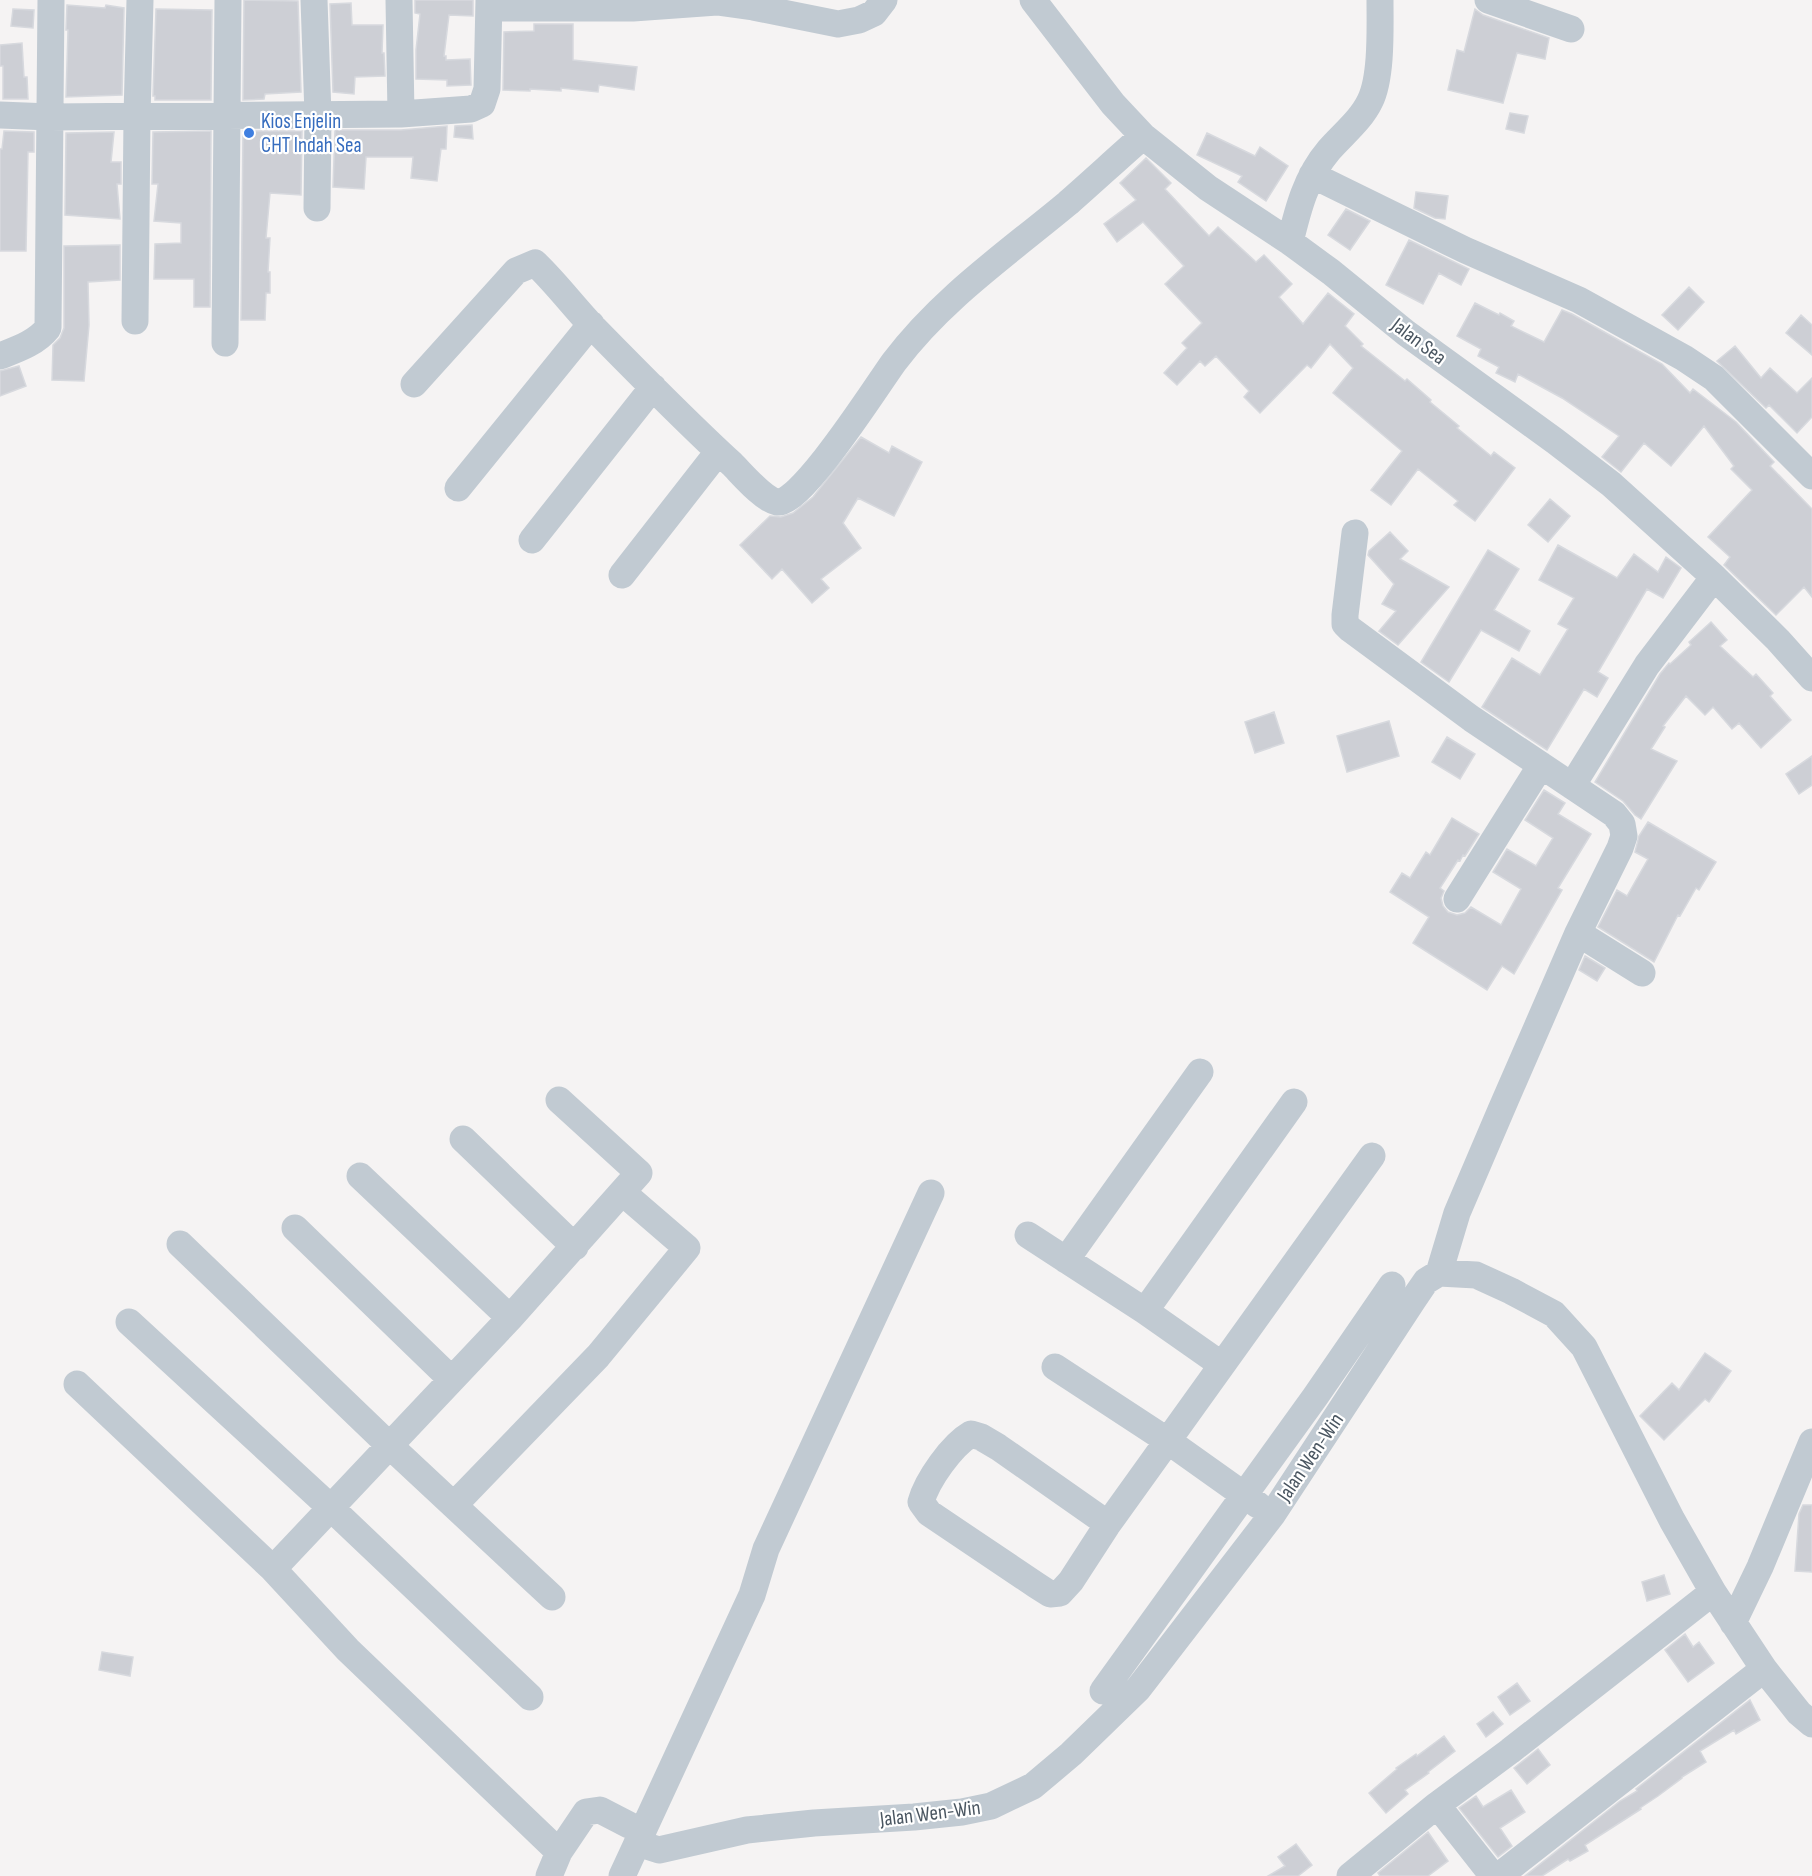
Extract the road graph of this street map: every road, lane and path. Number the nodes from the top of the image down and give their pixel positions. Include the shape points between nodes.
1 (51, 0) edge
2 (140, 0) edge
3 (228, 0) edge
4 (314, 0) edge
5 (399, 0) edge
6 (884, 0) edge
7 (1034, 0) edge
8 (1380, 0) edge
9 (1488, 0) edge
10 (489, 4) edge
11 (1571, 29) dead end
12 (402, 114) junction
13 (0, 115) edge
14 (318, 115) junction
15 (228, 116) junction
16 (50, 117) junction
17 (136, 117) junction
18 (1143, 136) junction
19 (1312, 175) junction
20 (317, 208) dead end
21 (1290, 242) junction
22 (135, 321) dead end
23 (591, 324) junction
24 (225, 343) dead end
25 (0, 356) edge
26 (414, 384) dead end
27 (653, 387) junction
28 (718, 452) junction
29 (1812, 476) edge
30 (458, 488) dead end
31 (1356, 533) dead end
32 (532, 540) dead end
33 (622, 575) dead end
34 (1714, 577) junction
35 (1812, 678) edge
36 (1541, 765) junction
37 (1572, 786) junction
38 (1457, 899) dead end
39 (1578, 933) junction
40 (1642, 973) dead end
41 (1200, 1072) dead end
42 (558, 1100) dead end
43 (1294, 1102) dead end
44 (463, 1139) dead end
45 (1372, 1156) dead end
46 (360, 1176) dead end
47 (622, 1192) junction
48 (931, 1193) dead end
49 (295, 1228) dead end
50 (1028, 1235) dead end
51 (180, 1244) dead end
52 (575, 1247) junction
53 (1065, 1260) junction
54 (1438, 1273) junction
55 (1392, 1285) dead end
56 (1145, 1311) junction
57 (510, 1318) junction
58 (129, 1322) dead end
59 (1222, 1365) junction
60 (1055, 1367) dead end
61 (451, 1379) junction
62 (77, 1384) dead end
63 (1168, 1441) junction
64 (1812, 1442) edge
65 (389, 1445) junction
66 (1244, 1495) junction
67 (454, 1505) junction
68 (331, 1508) junction
69 (1272, 1515) junction
70 (1108, 1524) junction
71 (273, 1569) junction
72 (1713, 1592) junction
73 (552, 1597) dead end
74 (1733, 1623) junction
75 (1764, 1669) junction
76 (1102, 1691) dead end
77 (530, 1697) dead end
78 (1812, 1725) edge
79 (1437, 1804) junction
80 (633, 1834) junction
81 (559, 1852) junction
82 (1358, 1873) edge
83 (549, 1876) edge
84 (605, 1876) edge
85 (622, 1876) edge
86 (1494, 1876) edge
87 (1499, 1876) edge

1 - 16 street
2 - 17 street
3 - 15 street
4 - 14 street
5 - 12 street
6 - 10 street via 874,14 838,24 717,2 633,8
7 - 18 street, Jalan Sea via 1113,105
8 - 19 street via 1378,61 1371,100
9 - 11 street
10 - 12 street via 482,104 471,109
12 - 14 street
13 - 16 street
14 - 15 street
14 - 20 street
15 - 17 street
15 - 24 street
16 - 17 street
16 - 25 street via 48,328 29,344
17 - 22 street
18 - 21 street, Jalan Sea via 1208,188
18 - 28 street via 1068,203 984,269 923,327 816,472 790,498 775,502
19 - 21 street
19 - 29 street via 1579,300 1684,358 1714,378
21 - 34 street, Jalan Sea via 1611,484
23 - 26 street via 535,263 524,266
23 - 27 street
23 - 30 street
27 - 28 street
27 - 32 street
28 - 33 street
31 - 36 street via 1345,624
34 - 35 street, Jalan Sea
34 - 37 street via 1647,664
36 - 37 street
36 - 38 street
37 - 39 street via 1614,814 1622,824 1624,836
39 - 40 street
39 - 54 street via 1457,1213
41 - 53 street
42 - 47 street via 639,1173
43 - 56 street
44 - 52 street
45 - 59 street
46 - 57 street
47 - 52 street
47 - 67 street via 687,1248 598,1356
48 - 80 street via 766,1549 739,1590
49 - 61 street
50 - 53 street
51 - 65 street
52 - 57 street
53 - 56 street
54 - 69 street, Jalan Wen-Win via 1426,1281
54 - 72 street via 1476,1275 1511,1291 1554,1314 1584,1347 1671,1520
55 - 66 street
56 - 59 street
57 - 61 street
58 - 68 street
59 - 63 street
60 - 63 street
61 - 65 street
62 - 71 street
63 - 66 street
63 - 70 street
64 - 74 street
65 - 67 street
65 - 68 street
66 - 69 street
66 - 76 street
67 - 73 street
68 - 71 street
68 - 77 street
69 - 80 street, Jalan Wen-Win via 1138,1689 1034,1786 990,1806 962,1812 747,1830 659,1850
70 - 70 street via 1071,1581 1060,1593 1050,1594 929,1513 921,1502 924,1490 941,1466 961,1440 971,1434 998,1447
71 - 81 street via 348,1650
72 - 74 street
72 - 79 street
74 - 75 street
75 - 78 street
75 - 87 street
79 - 82 street
79 - 86 street
80 - 81 street, Jalan Wen-Win via 600,1810 586,1812
80 - 84 street
80 - 85 street
81 - 83 street, Jalan Wen-Win

